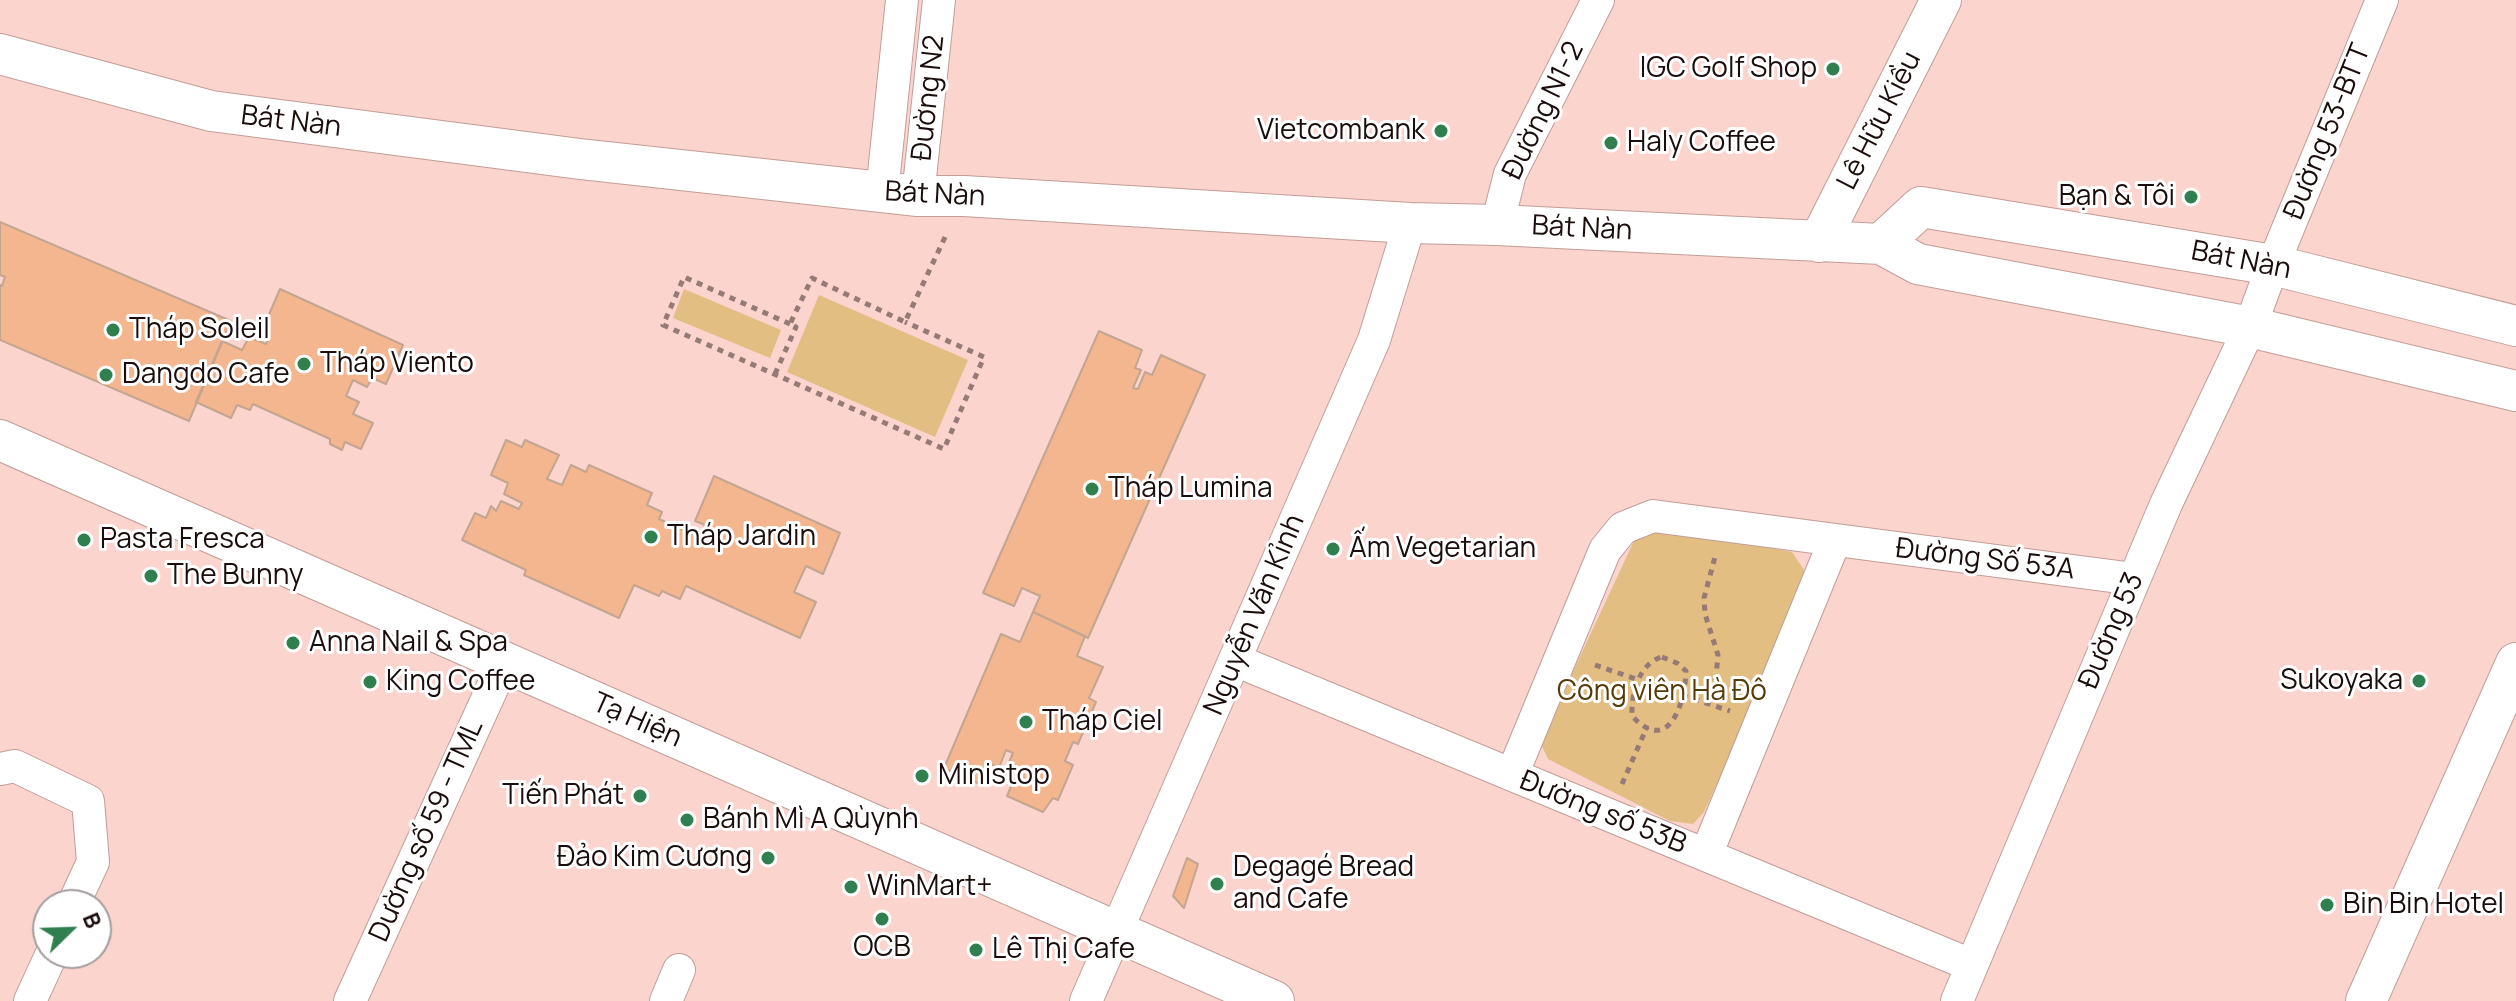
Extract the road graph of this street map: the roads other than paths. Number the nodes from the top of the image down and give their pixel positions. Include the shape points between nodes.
1 (902, 0) edge
2 (939, 0) edge
3 (1598, 0) edge
4 (1941, 0) edge
5 (2382, 0) edge
6 (0, 54) edge
7 (900, 194) junction
8 (1410, 223) junction
9 (1497, 225) junction
10 (1819, 242) junction
11 (1881, 244) junction
12 (2273, 265) junction
13 (2516, 326) edge
14 (2250, 327) junction
15 (2516, 391) edge
16 (0, 440) edge
17 (1835, 540) junction
18 (2134, 579) junction
19 (1235, 660) junction
20 (504, 662) junction
21 (2515, 669) edge
22 (0, 769) edge
23 (1512, 775) junction
24 (1706, 855) junction
25 (80, 889) edge
26 (1118, 932) junction
27 (1971, 965) junction
28 (45, 969) edge
29 (679, 970) dead end
30 (30, 1001) edge
31 (350, 1001) edge
32 (666, 1001) edge
33 (1086, 1001) edge
34 (1274, 1001) edge
35 (1957, 1001) edge
36 (2366, 1001) edge

1 - 7 street, Đường N2
2 - 7 street, Đường N2
3 - 9 street, Đường N1-2 via 1510,174
4 - 10 street, Lê Hữu Kiều
5 - 12 street, Đường 53-BTT
6 - 7 street, Bát Nàn via 211,111
7 - 8 street, Bát Nàn
8 - 9 street, Bát Nàn
8 - 19 street, Nguyễn Văn Kỉnh via 1374,340
9 - 10 street, Bát Nàn
10 - 11 street, Bát Nàn
11 - 12 street, Bát Nàn via 1921,207
11 - 14 street, Bát Nàn via 1918,264
12 - 13 street, Bát Nàn
12 - 14 street, Đường 53
14 - 15 street, Bát Nàn
14 - 18 street, Đường 53
16 - 20 street, Tạ Hiện
17 - 18 street, Đường Số 53A
17 - 23 street, Đường Số 53A via 1653,516 1623,528 1605,550
17 - 24 street
18 - 27 street, Đường 53
19 - 23 street, Đường số 53B
19 - 26 street, Nguyễn Văn Kỉnh
20 - 26 street, Tạ Hiện
20 - 31 street, Dường số 59 - TML
21 - 36 street
22 - 25 street via 15,766 88,801 93,862
23 - 24 street, Đường số 53B
24 - 27 street, Đường số 53B
26 - 33 street, Nguyễn Văn Kỉnh
26 - 34 street, Tạ Hiện
27 - 35 street, Đường 53
28 - 30 street
29 - 32 street

